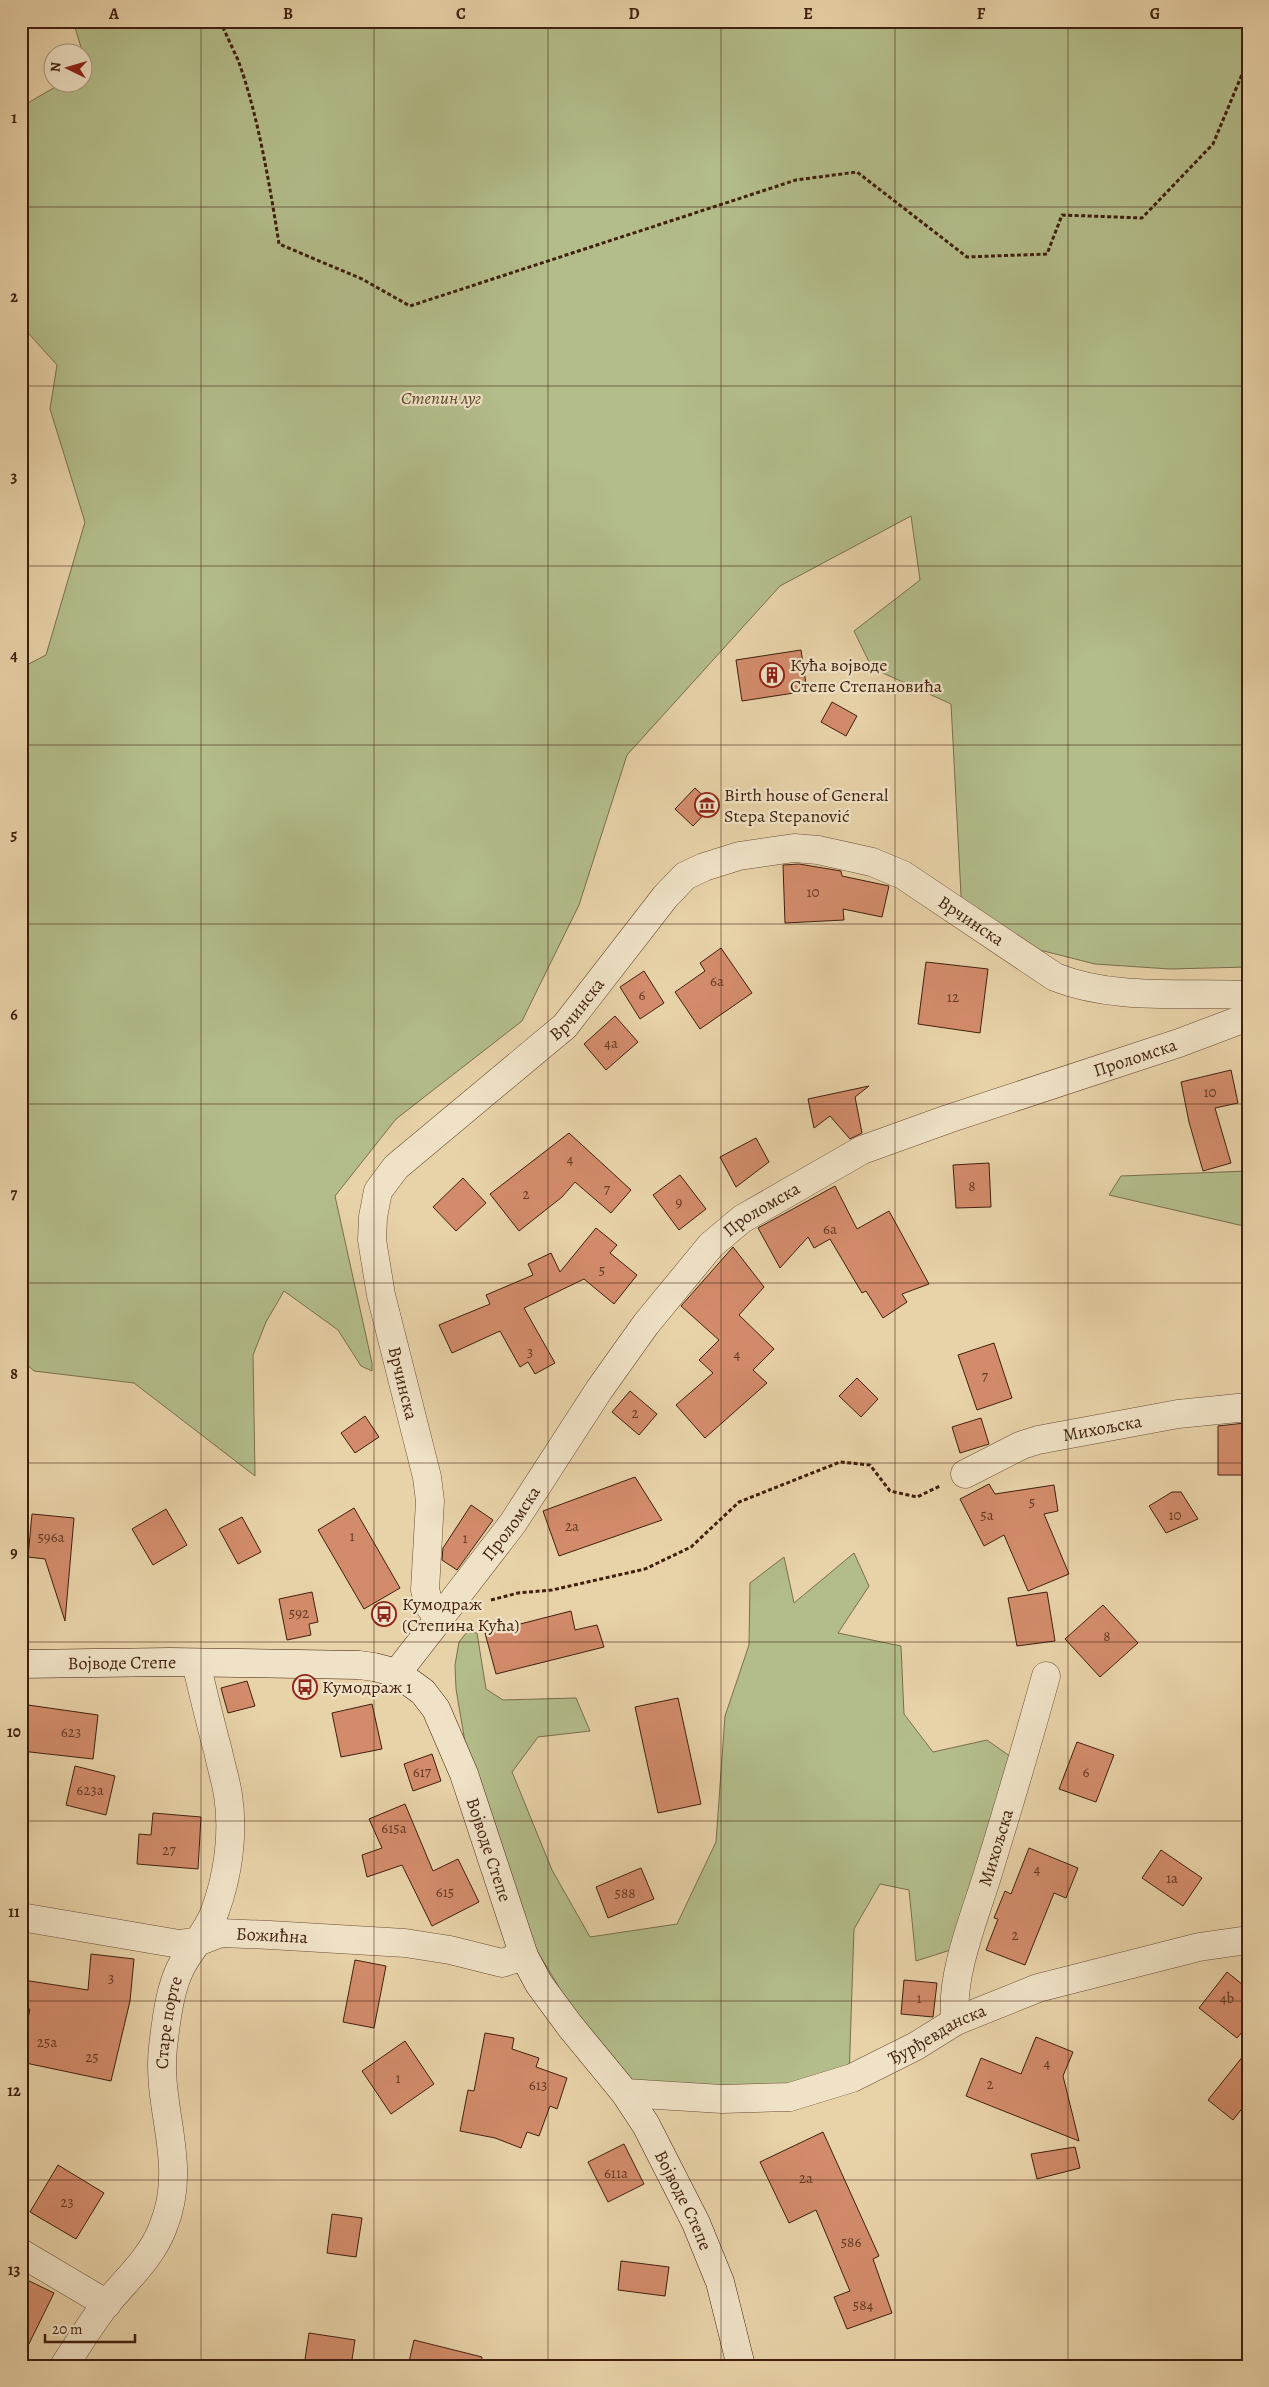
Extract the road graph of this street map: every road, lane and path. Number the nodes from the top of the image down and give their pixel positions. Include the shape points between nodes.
1 (220, 21) edge
2 (1241, 21) edge
3 (1248, 44) edge
4 (1248, 60) edge
5 (1248, 995) edge
6 (1248, 1017) edge
7 (1248, 1407) edge
8 (964, 1474) joint
9 (469, 1580) junction
10 (439, 1619) junction
11 (196, 1663) junction
12 (21, 1664) edge
13 (397, 1673) junction
14 (1046, 1676) dead end
15 (21, 1917) edge
16 (1248, 1940) edge
17 (200, 1941) junction
18 (524, 1956) junction
19 (956, 2021) junction
20 (625, 2093) junction
21 (21, 2253) edge
22 (107, 2304) junction
23 (64, 2366) edge
24 (741, 2366) edge

1 - 4 path via 238,61 252,112 279,244 362,279 410,306 796,180 857,172 967,257 1047,254 1062,215 1142,218 1213,144
2 - 3 path
5 - 10 street, Врчинска via 1105,991 1075,984 1055,977 902,875 846,855 810,849 778,850 740,856 685,876 565,1026 396,1167 378,1191 372,1240 381,1295 427,1477 430,1501 425,1590 430,1607
6 - 9 street, Проломска via 862,1150 742,1219 710,1245 646,1324 512,1523
7 - 8 street, Михољска via 1178,1414 1038,1440
8 - 9 path via 917,1497 890,1491 870,1465 840,1462 739,1502 691,1547 645,1569 490,1600
9 - 10 street, Проломска
10 - 13 street
11 - 12 street, Војводе Степе
11 - 13 street, Војводе Степе via 359,1665
11 - 17 street, Старе порте via 230,1810 223,1884 210,1923
13 - 18 street, Војводе Степе via 423,1692 436,1709 484,1830
14 - 19 street, Михољска via 966,1945 954,2000
15 - 17 street, Божићна via 155,1941 178,1944
16 - 19 street, Ђурђевданска via 1199,1947 1038,1988
17 - 18 street, Божићна via 221,1933 341,1938 450,1950 502,1963
17 - 22 street, Старе порте via 190,1951 175,1983 163,2046 162,2081 173,2150 170,2204 163,2228 146,2259
18 - 20 street, Војводе Степе via 539,1984
19 - 20 street, Ђурђевданска via 916,2046 852,2078 790,2097 722,2099
20 - 24 street, Војводе Степе via 646,2125 696,2223 720,2282
21 - 22 street
22 - 23 street, Старе порте

